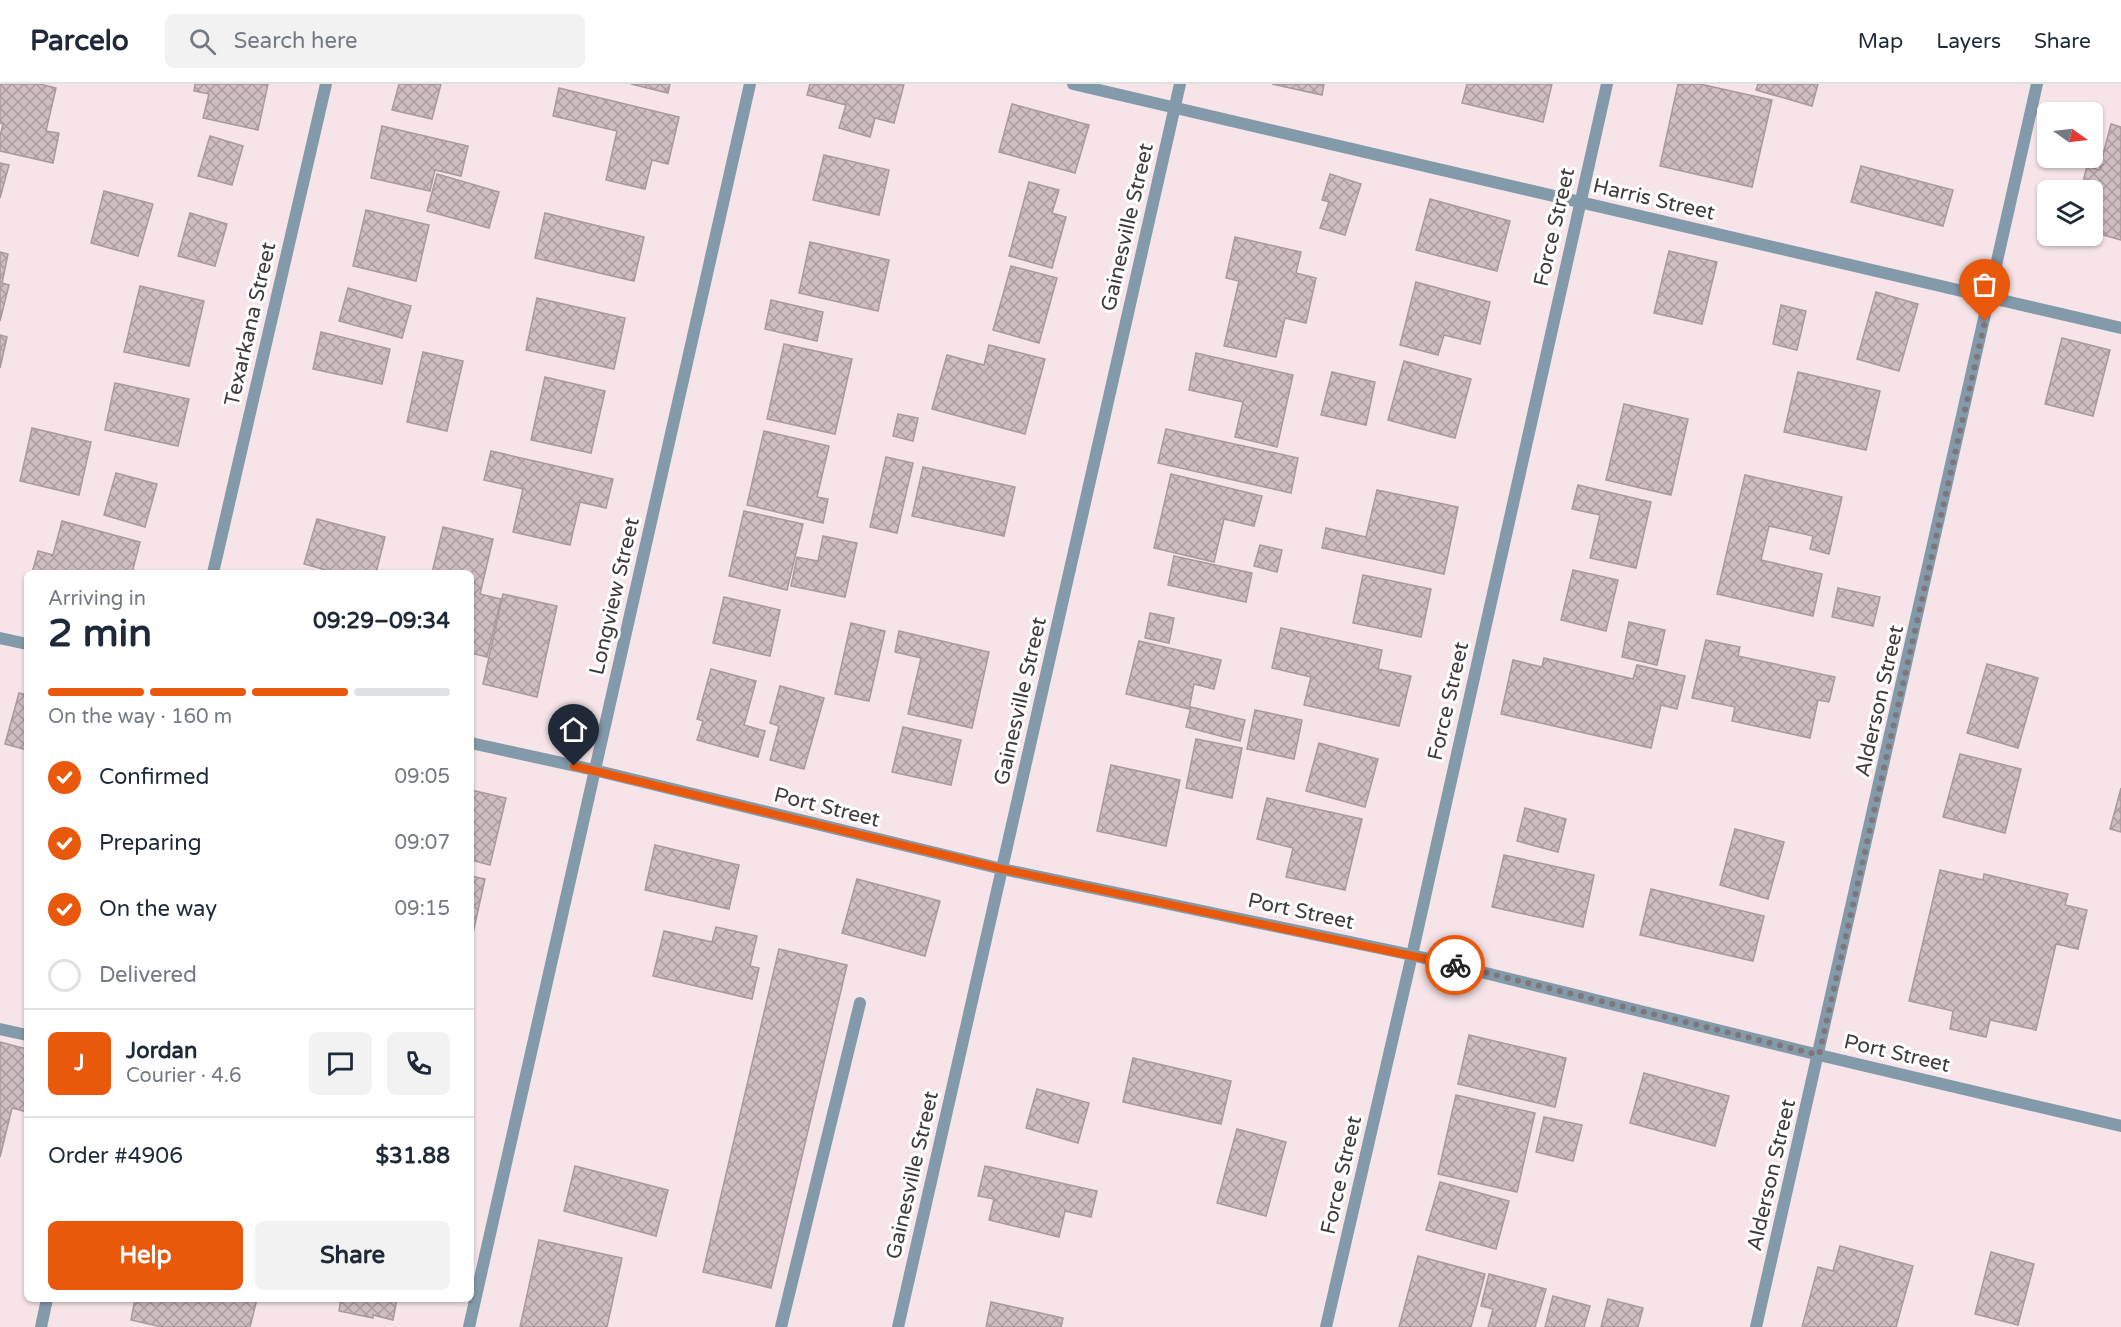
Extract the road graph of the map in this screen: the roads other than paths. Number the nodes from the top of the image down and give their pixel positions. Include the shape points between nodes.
1 (326, 84) edge
2 (750, 84) edge
3 (1072, 84) edge
4 (1180, 84) edge
5 (1607, 84) edge
6 (2037, 84) edge
7 (1174, 108) junction
8 (1580, 201) junction
9 (1990, 298) junction
10 (2121, 328) edge
11 (214, 570) edge
12 (0, 638) edge
13 (24, 643) edge
14 (474, 744) edge
15 (594, 771) junction
16 (1002, 869) junction
17 (1412, 955) junction
18 (860, 1003) dead end
19 (0, 1029) edge
20 (24, 1034) edge
21 (1819, 1055) junction
22 (2121, 1126) edge
23 (46, 1302) edge
24 (41, 1327) edge
25 (469, 1327) edge
26 (781, 1327) edge
27 (898, 1327) edge
28 (1326, 1327) edge
29 (1756, 1327) edge

1 - 11 street, Texarkana Street
2 - 15 street, Longview Street
3 - 7 street, Harris Street
4 - 7 street, Gainesville Street
5 - 8 street, Force Street
6 - 9 street, Alderson Street
7 - 8 street, Harris Street
7 - 16 street, Gainesville Street
8 - 9 street, Harris Street
8 - 17 street, Force Street
9 - 10 street, Harris Street
9 - 21 street, Alderson Street
12 - 13 street
14 - 15 street, Port Street
15 - 16 street, Port Street
15 - 25 street, Longview Street
16 - 17 street, Port Street
16 - 27 street, Gainesville Street
17 - 21 street, Port Street
17 - 28 street, Force Street
18 - 26 street
19 - 20 street
21 - 22 street, Port Street
21 - 29 street, Alderson Street
23 - 24 street

